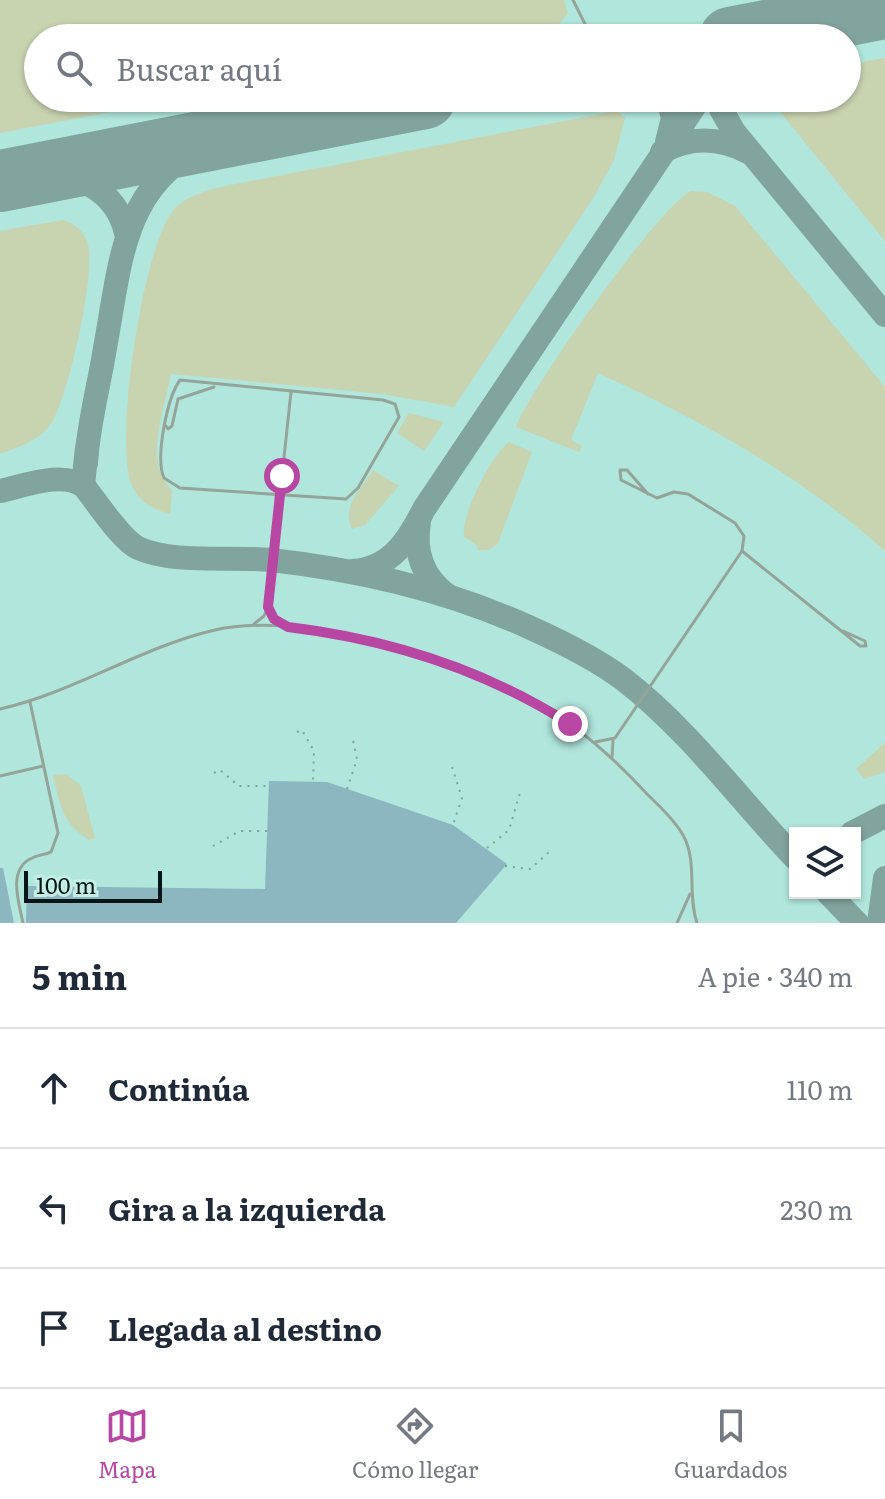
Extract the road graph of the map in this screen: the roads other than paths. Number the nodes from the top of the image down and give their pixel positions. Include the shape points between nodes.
1 (573, 0) edge
2 (585, 24) edge
3 (217, 386) junction
4 (291, 392) junction
5 (166, 426) junction
6 (278, 492) junction
7 (648, 494) junction
8 (742, 551) junction
9 (268, 607) junction
10 (250, 625) junction
11 (288, 627) junction
12 (843, 631) junction
13 (30, 702) junction
14 (0, 709) edge
15 (615, 738) junction
16 (592, 741) junction
17 (612, 759) junction
18 (44, 766) junction
19 (0, 776) edge
20 (691, 885) junction
21 (23, 923) edge
22 (677, 923) edge
23 (697, 923) edge

1 - 2 lane
3 - 4 lane
3 - 5 lane via 178,399 172,426
3 - 5 lane via 180,380
4 - 6 lane
4 - 6 lane via 391,402 400,412 350,497
5 - 6 lane via 160,467 173,486
6 - 9 lane
7 - 7 lane via 627,470 620,470 621,480
7 - 8 lane via 688,494 739,526
8 - 12 lane
8 - 15 lane
9 - 10 lane
9 - 11 lane via 274,619
10 - 11 lane
10 - 13 lane via 194,637
11 - 16 lane via 373,642 447,664 526,698
12 - 12 lane via 860,646 866,646 865,641
13 - 14 lane
13 - 18 lane
15 - 16 lane
15 - 17 lane
16 - 17 lane
17 - 20 lane via 683,835
18 - 19 lane
18 - 21 lane via 57,839 51,852 32,858 18,874
20 - 22 lane
20 - 23 lane

